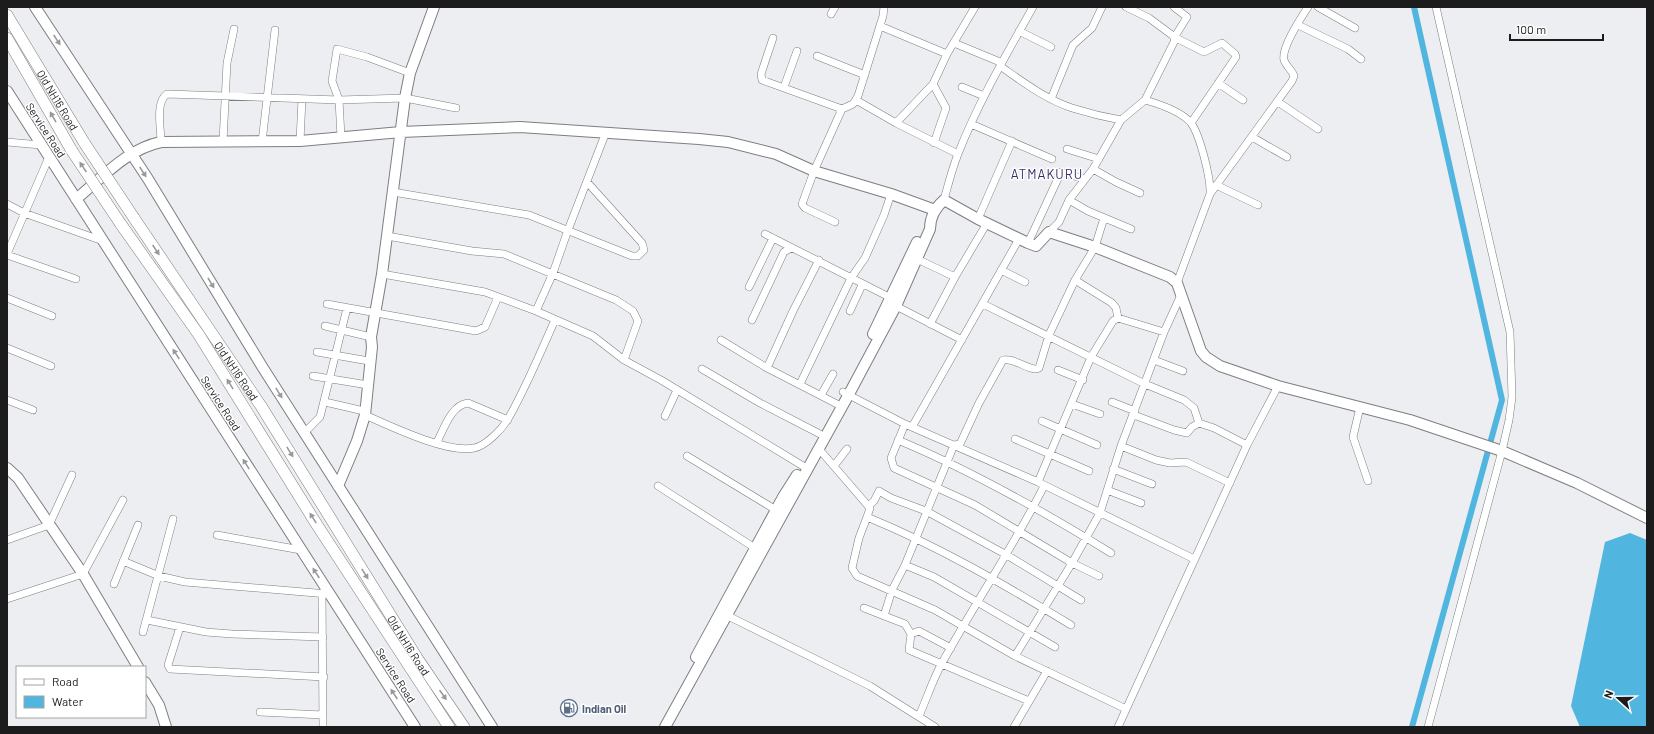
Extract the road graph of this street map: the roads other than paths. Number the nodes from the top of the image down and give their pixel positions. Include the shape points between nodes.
1 (35, 7) edge
2 (434, 7) edge
3 (835, 7) edge
4 (884, 7) edge
5 (975, 7) edge
6 (1033, 7) edge
7 (1102, 7) edge
8 (1126, 7) edge
9 (1174, 7) edge
10 (1308, 7) edge
11 (1318, 7) edge
12 (1436, 7) edge
13 (830, 14) dead end
14 (7, 15) edge
15 (1298, 25) junction
16 (880, 26) junction
17 (1355, 28) dead end
18 (234, 29) dead end
19 (275, 30) dead end
20 (1020, 30) junction
21 (7, 38) edge
22 (774, 38) dead end
23 (1175, 38) junction
24 (954, 43) junction
25 (1051, 47) dead end
26 (797, 51) dead end
27 (947, 54) junction
28 (817, 56) dead end
29 (1360, 59) dead end
30 (1000, 66) junction
31 (410, 73) junction
32 (866, 75) junction
33 (1218, 82) junction
34 (933, 84) junction
35 (784, 87) junction
36 (962, 87) dead end
37 (7, 91) edge
38 (224, 96) junction
39 (984, 96) junction
40 (266, 98) junction
41 (405, 98) junction
42 (302, 99) junction
43 (1051, 99) junction
44 (339, 100) junction
45 (856, 100) junction
46 (1145, 100) junction
47 (1243, 100) dead end
48 (1278, 102) junction
49 (456, 108) dead end
50 (842, 109) junction
51 (1121, 120) junction
52 (896, 123) junction
53 (1191, 123) junction
54 (971, 124) junction
55 (1318, 129) dead end
56 (401, 132) junction
57 (606, 132) junction
58 (341, 137) junction
59 (1252, 137) junction
60 (223, 141) junction
61 (300, 141) junction
62 (1012, 141) junction
63 (7, 142) edge
64 (161, 142) junction
65 (262, 142) junction
66 (934, 143) junction
67 (41, 146) junction
68 (1067, 149) dead end
69 (131, 153) junction
70 (958, 154) junction
71 (49, 157) junction
72 (1287, 157) dead end
73 (1052, 159) dead end
74 (1099, 159) junction
75 (1093, 169) junction
76 (814, 171) junction
77 (1084, 179) junction
78 (587, 182) junction
79 (1216, 185) junction
80 (393, 192) junction
81 (1140, 193) dead end
82 (891, 194) junction
83 (1210, 194) junction
84 (76, 199) junction
85 (944, 200) junction
86 (1069, 200) junction
87 (7, 204) edge
88 (1258, 205) dead end
89 (935, 210) junction
90 (24, 212) junction
91 (1104, 218) junction
92 (982, 221) junction
93 (835, 222) dead end
94 (930, 225) junction
95 (1131, 229) dead end
96 (568, 230) junction
97 (1049, 232) junction
98 (765, 234) dead end
99 (387, 236) junction
100 (773, 238) junction
101 (103, 241) junction
102 (1024, 241) junction
103 (1095, 247) junction
104 (791, 248) junction
105 (7, 254) edge
106 (917, 259) junction
107 (819, 260) junction
108 (1001, 270) junction
109 (553, 273) junction
110 (382, 274) junction
111 (955, 277) junction
112 (851, 278) junction
113 (76, 279) dead end
114 (1075, 280) junction
115 (1025, 282) dead end
116 (1177, 283) junction
117 (862, 284) junction
118 (749, 287) dead end
119 (1181, 295) junction
120 (498, 297) junction
121 (7, 298) edge
122 (893, 302) junction
123 (327, 304) dead end
124 (983, 304) junction
125 (347, 308) junction
126 (850, 311) dead end
127 (536, 312) junction
128 (375, 313) junction
129 (52, 316) dead end
130 (1118, 318) junction
131 (555, 320) junction
132 (752, 320) dead end
133 (930, 324) junction
134 (325, 326) dead end
135 (340, 331) junction
136 (1164, 332) junction
137 (1049, 335) junction
138 (371, 337) junction
139 (721, 340) dead end
140 (962, 340) junction
141 (7, 348) edge
142 (317, 352) dead end
143 (334, 355) junction
144 (1091, 357) junction
145 (624, 360) junction
146 (1154, 360) junction
147 (369, 361) junction
148 (51, 366) dead end
149 (702, 368) dead end
150 (767, 368) junction
151 (1058, 370) dead end
152 (1183, 371) dead end
153 (833, 374) dead end
154 (313, 376) dead end
155 (329, 379) junction
156 (1083, 380) junction
157 (800, 384) junction
158 (1145, 384) junction
159 (368, 385) junction
160 (1278, 386) junction
161 (677, 390) junction
162 (846, 393) junction
163 (821, 395) junction
164 (7, 400) edge
165 (325, 402) junction
166 (1112, 402) dead end
167 (836, 404) junction
168 (1072, 404) junction
169 (1360, 407) junction
170 (33, 410) dead end
171 (364, 413) junction
172 (1134, 413) junction
173 (1100, 414) dead end
174 (665, 416) dead end
175 (508, 420) junction
176 (1042, 421) dead end
177 (1199, 423) junction
178 (909, 426) junction
179 (1060, 429) junction
180 (304, 433) junction
181 (820, 434) junction
182 (1016, 439) dead end
183 (898, 440) junction
184 (437, 442) junction
185 (954, 445) junction
186 (1097, 445) dead end
187 (1247, 445) junction
188 (1121, 446) junction
189 (819, 448) junction
190 (847, 449) dead end
191 (1499, 450) junction
192 (1050, 454) junction
193 (687, 456) dead end
194 (947, 461) junction
195 (803, 466) junction
196 (834, 466) junction
197 (7, 468) edge
198 (1114, 469) junction
199 (1089, 471) dead end
200 (72, 475) dead end
201 (1368, 481) dead end
202 (1038, 482) junction
203 (1230, 483) junction
204 (1152, 484) dead end
205 (338, 486) junction
206 (658, 486) dead end
207 (1044, 486) junction
208 (936, 487) junction
209 (1107, 490) junction
210 (123, 500) dead end
211 (1141, 503) dead end
212 (868, 506) junction
213 (1033, 508) junction
214 (776, 510) junction
215 (926, 511) junction
216 (1100, 513) junction
217 (867, 517) junction
218 (1647, 518) edge
219 (173, 519) dead end
220 (49, 525) junction
221 (138, 525) dead end
222 (1021, 532) junction
223 (217, 536) dead end
224 (1087, 538) junction
225 (915, 539) junction
226 (7, 540) edge
227 (755, 548) junction
228 (301, 550) junction
229 (1111, 553) dead end
230 (1005, 554) junction
231 (1194, 559) junction
232 (123, 561) junction
233 (1072, 563) junction
234 (905, 565) junction
235 (83, 574) junction
236 (159, 576) junction
237 (1099, 576) dead end
238 (992, 578) junction
239 (114, 584) dead end
240 (1057, 585) junction
241 (892, 590) junction
242 (326, 593) junction
243 (7, 599) edge
244 (1081, 600) dead end
245 (978, 602) junction
246 (864, 608) dead end
247 (1043, 608) junction
248 (723, 614) junction
249 (884, 616) junction
250 (147, 620) junction
251 (1071, 625) dead end
252 (964, 626) junction
253 (180, 627) junction
254 (1029, 631) junction
255 (143, 632) dead end
256 (911, 634) junction
257 (323, 638) junction
258 (1055, 647) dead end
259 (951, 648) junction
260 (1015, 656) junction
261 (942, 663) junction
262 (137, 666) edge
263 (1046, 671) junction
264 (324, 677) junction
265 (146, 684) edge
266 (1029, 701) junction
267 (1126, 709) junction
268 (260, 712) dead end
269 (323, 715) junction
270 (919, 716) junction
271 (166, 727) edge
272 (323, 727) edge
273 (415, 727) edge
274 (449, 727) edge
275 (464, 727) edge
276 (492, 727) edge
277 (659, 727) edge
278 (666, 727) edge
279 (935, 727) edge
280 (1014, 727) edge
281 (1118, 727) edge
282 (1428, 727) edge

1 -> 69 street
2 - 31 street
3 - 13 street
4 - 16 street
5 - 24 street
6 - 20 street
7 - 43 street via 1092,28 1073,45
8 - 23 street via 1149,18
9 - 23 street via 1187,17
10 - 15 street
11 - 17 street
12 - 191 street via 1510,332 1512,397 1509,420
14 -> 275 main road, Old NH16 Road, bridge via 84,144 261,406 417,658
15 - 29 street via 1348,49
15 - 48 street via 1286,45 1283,56 1294,76
16 - 27 street
16 - 32 street
18 - 38 street
19 - 40 street
20 - 25 street
20 - 30 street
274 -> 21 main road, Old NH16 Road, bridge via 199,335 72,151
22 - 35 street via 761,77 762,80
23 - 33 street via 1204,52 1222,43 1235,54 1235,60
23 - 46 street
24 - 27 street
24 - 30 street via 1000,62
26 - 35 street
27 - 34 street
28 - 32 street
30 - 39 street
30 - 43 street
31 - 41 street
31 - 44 street via 337,49 332,81
32 - 45 street
33 - 47 street
33 - 53 street
34 - 52 street
34 - 66 street via 946,108
35 - 50 street
36 - 39 street
37 - 67 street, Service Road
38 - 40 street
38 - 60 street
38 - 64 street via 164,96 160,107
39 - 54 street
40 - 42 street
40 - 65 street
41 - 44 street
41 - 49 street
41 - 56 street
42 - 44 street
42 - 61 street
43 - 51 street via 1071,108
44 - 58 street
45 - 50 street
45 - 52 street
46 - 51 street
46 - 53 street via 1168,106
48 - 55 street
48 - 59 street
50 - 76 street
51 - 74 street
52 - 66 street
53 - 83 street via 1198,138 1210,184
54 - 62 street
54 - 70 street
56 - 57 street via 520,127
56 - 58 street
56 - 80 street
57 - 76 street via 728,142 776,154
57 - 78 street
58 - 61 street
59 - 72 street
59 - 79 street
60 - 64 street
60 - 65 street
61 - 65 street
62 - 73 street
62 - 92 street
63 - 67 street
64 - 69 street via 149,144
66 - 70 street
67 - 71 street, Service Road
68 - 74 street
69 - 84 street
69 -> 180 street
70 - 85 street
71 - 84 street, Service Road
71 - 90 street
74 - 75 street
75 - 77 street
75 - 81 street
76 - 82 street
76 - 93 street via 802,204 805,208
77 - 86 street
77 - 102 street via 1061,172
78 - 96 street
78 - 96 street via 642,243 644,250 638,256 632,256
79 - 83 street
79 - 88 street
80 - 96 street via 517,212
80 - 99 street
82 - 89 street
82 - 112 street via 865,258
83 - 116 street
84 - 101 street, Service Road
85 - 89 street
85 - 92 street
86 - 91 street
86 - 97 street via 1059,222
87 - 90 street
89 - 94 street
90 - 101 street
90 - 105 street
91 - 95 street
91 - 103 street
92 - 102 street
92 - 111 street
94 - 106 street
94 - 122 street via 924,227
96 - 109 street
97 - 102 street via 1036,246
97 - 103 street
98 - 100 street
99 - 109 street via 504,254
99 - 110 street
100 - 104 street
100 - 118 street
228 -> 101 street, Service Road
102 - 108 street
103 - 114 street
103 - 116 street via 1170,277
104 - 107 street
104 - 132 street via 784,252
105 - 113 street
106 - 111 street
106 - 122 street
107 - 112 street
107 - 150 street
108 - 115 street
108 - 124 street
109 - 127 street
109 - 145 street via 616,300 633,311 638,321
110 - 120 street via 473,290
110 - 128 street
111 - 133 street
112 - 117 street
112 - 157 street
114 - 130 street via 1112,303
114 - 137 street
116 - 119 street
117 - 122 street
117 - 126 street
119 - 136 street
119 - 160 street via 1201,351 1206,357 1220,366
120 - 127 street
120 - 128 street via 485,327 476,331
121 - 129 street
122 - 133 street
122 - 162 street
123 - 125 street
124 - 137 street
124 - 140 street
125 - 128 street
125 - 135 street
127 - 131 street
128 - 138 street
130 - 136 street
130 - 144 street via 1113,321
131 - 145 street via 593,336
131 - 175 street
133 - 140 street
134 - 135 street
135 - 138 street
135 - 143 street
136 - 146 street
137 - 144 street
137 - 185 street via 1037,370 1011,359 1003,360 960,444
138 - 147 street
139 - 150 street
140 - 178 street
141 - 148 street
142 - 143 street
143 - 147 street
143 - 155 street
144 - 156 street
144 - 158 street
145 - 161 street
146 - 152 street
146 - 158 street
147 - 159 street
149 - 181 street via 760,403
150 - 157 street
151 - 156 street
153 - 163 street
154 - 155 street
155 - 159 street
155 - 165 street
156 - 168 street
157 - 163 street
158 - 172 street
158 - 177 street via 1184,400 1194,408
159 - 171 street
160 - 169 street
160 - 187 street
161 - 174 street
161 - 195 street
162 - 167 street
162 - 178 street
162 - 189 street
163 - 167 street
164 - 170 street
165 - 171 street
165 - 180 street via 318,420
166 - 172 street
167 - 181 street
168 - 173 street
168 - 179 street
169 - 191 street via 1410,420
169 - 201 street via 1353,437
171 - 184 street via 401,431
171 - 205 street via 357,441
172 - 177 street via 1187,433
172 - 188 street
175 - 184 street via 487,441 475,448 454,448
175 - 184 street via 468,403 462,404 453,412
176 - 179 street
177 - 187 street
178 - 183 street
178 - 185 street
179 - 186 street
179 - 192 street
180 - 205 street
181 - 195 street
182 - 192 street
183 - 194 street
183 - 208 street via 891,460 894,468
185 - 194 street
185 - 202 street
187 - 203 street
188 - 198 street
188 - 203 street via 1156,460 1186,462
189 - 196 street
189 - 248 street
190 - 196 street
191 - 218 street via 1577,482
191 - 282 street
192 - 199 street
192 - 202 street
193 - 214 street
194 - 208 street
194 - 213 street
195 - 214 street
196 - 212 street
197 - 220 street via 18,478
198 - 204 street
198 - 209 street
200 - 220 street
202 - 207 street
203 - 231 street
205 - 276 street
206 - 227 street
207 - 213 street
207 - 216 street
208 - 215 street
208 - 222 street via 975,505
209 - 211 street
209 - 216 street
210 - 235 street
212 - 215 street via 874,501 878,491
212 - 217 street via 870,508
213 - 222 street
213 - 224 street
214 - 227 street
215 - 225 street
215 - 230 street
216 - 224 street
216 - 231 street
217 - 225 street
217 - 241 street via 852,568 857,576
219 - 236 street
220 - 226 street
220 - 235 street
221 - 232 street
222 - 230 street
222 - 233 street
223 - 228 street
224 - 229 street
224 - 233 street
225 - 234 street
225 - 238 street
227 - 248 street
242 -> 228 street, Service Road
230 - 238 street
230 - 240 street
231 - 267 street
232 - 236 street
232 - 239 street
233 - 237 street
233 - 240 street
234 - 241 street
234 - 245 street via 934,577
235 - 243 street
235 - 262 street
236 - 242 street via 185,582
236 - 250 street
238 - 245 street
238 - 247 street
240 - 244 street
240 - 247 street
241 - 249 street
241 - 252 street
242 - 257 street
273 -> 242 street, Service Road
245 - 252 street
245 - 254 street
246 - 249 street
247 - 251 street
247 - 254 street
248 - 270 street via 870,686
248 - 277 street
248 - 278 street
249 - 256 street via 905,624
250 - 253 street
250 - 255 street
252 - 259 street
252 - 260 street
253 - 257 street via 232,634
253 - 264 street via 168,665 170,669
254 - 258 street
254 - 260 street
256 - 259 street via 919,631
256 - 261 street via 909,650
257 - 264 street
259 - 261 street
260 - 263 street
261 - 266 street
261 - 270 street
263 - 266 street
263 - 267 street
264 - 269 street
265 - 271 street via 159,705
266 - 280 street
267 - 281 street
268 - 269 street
269 - 272 street
270 - 279 street

